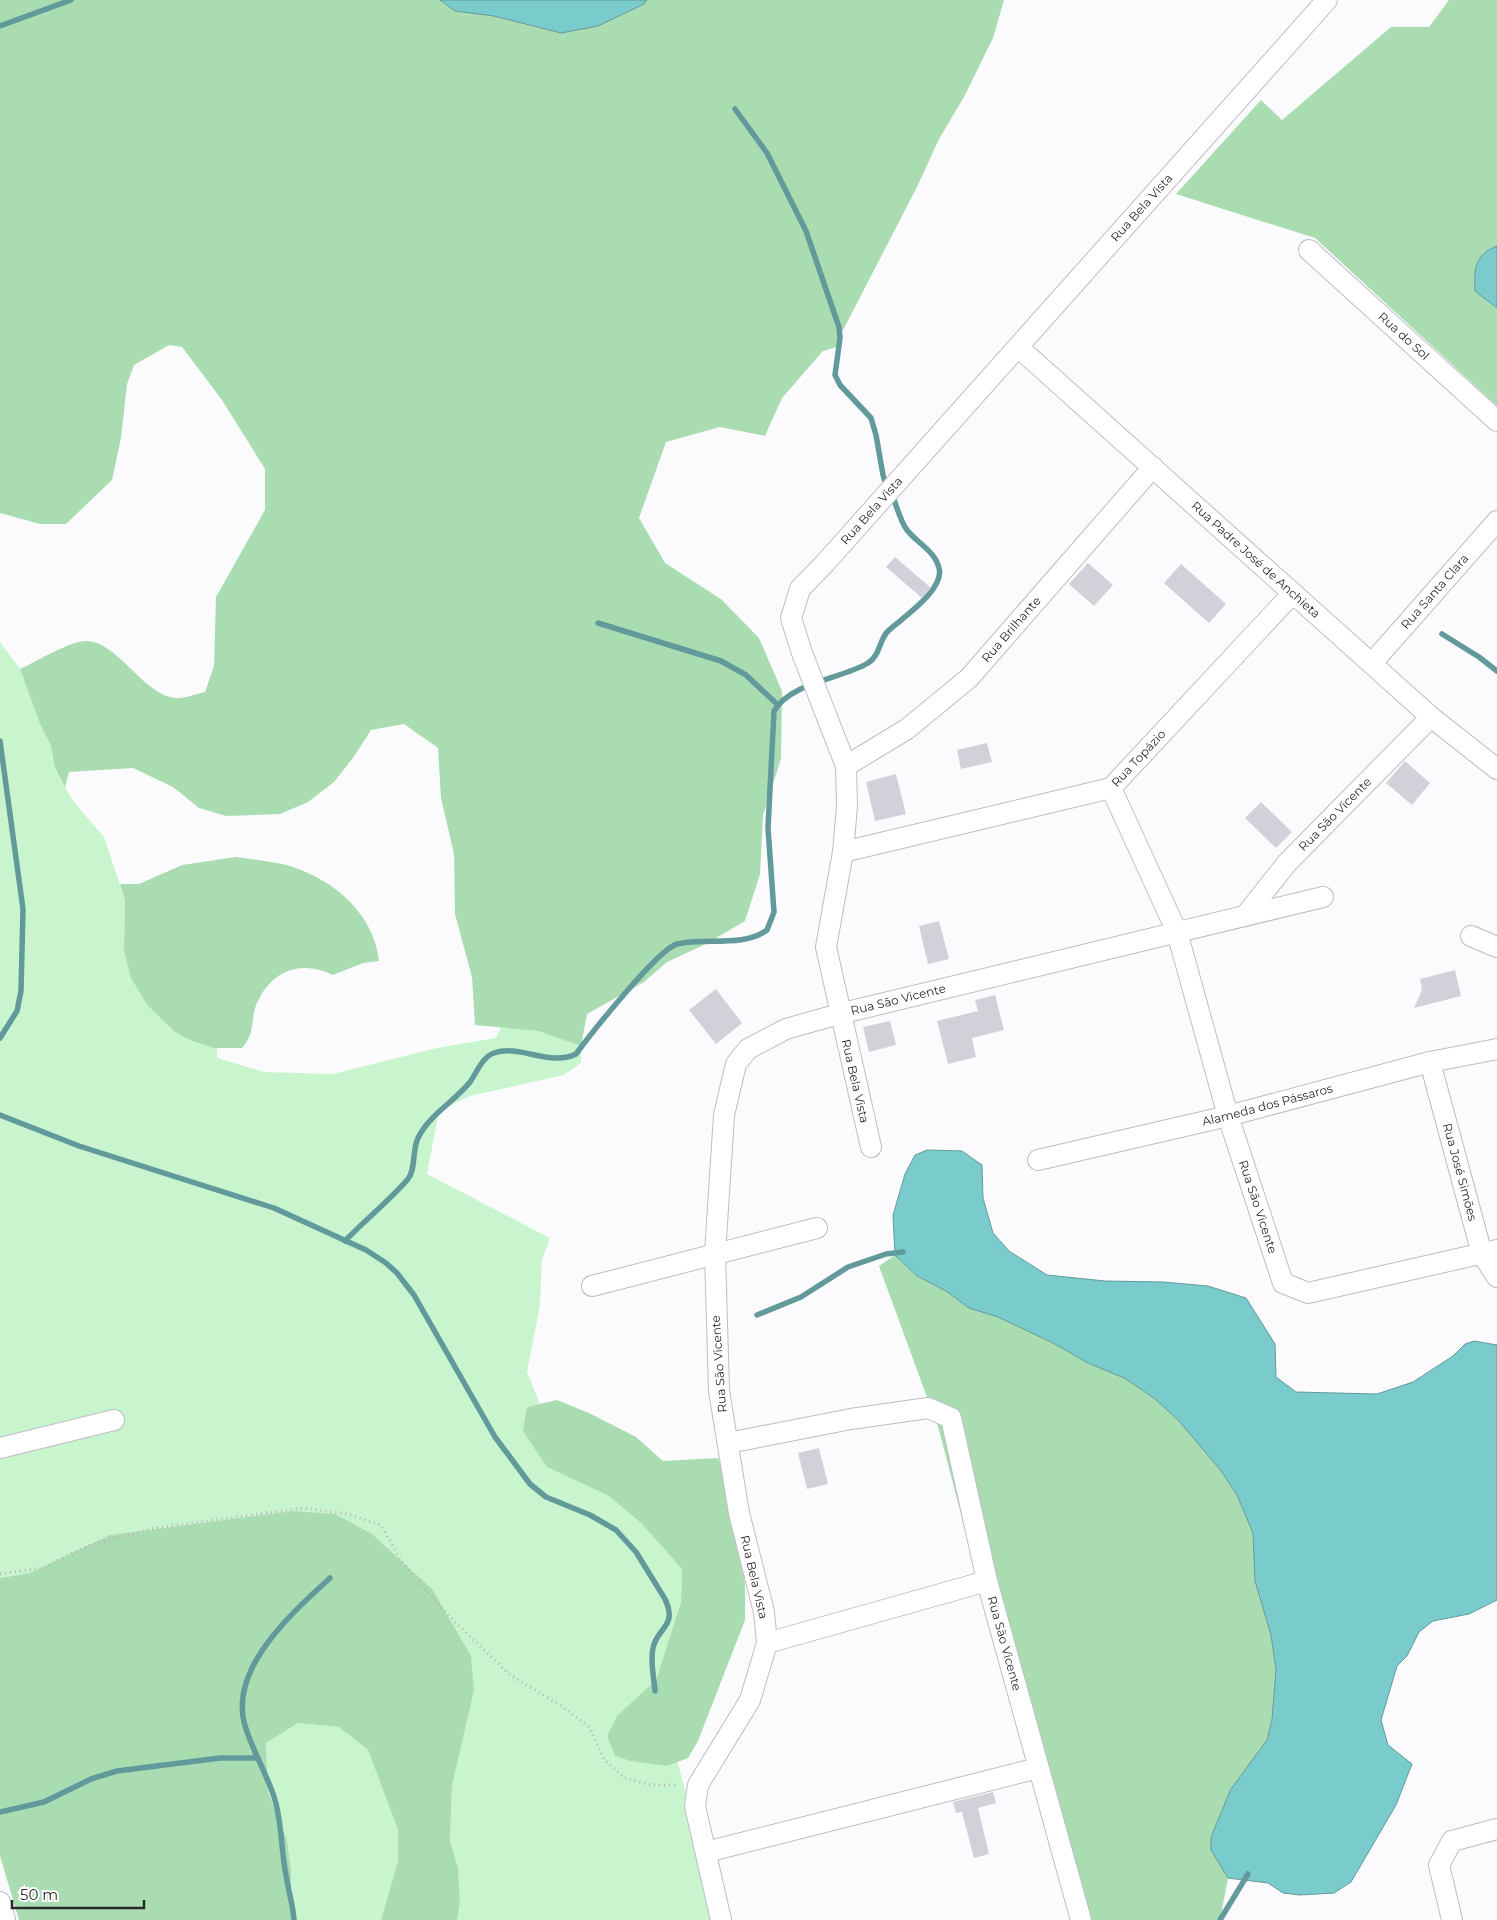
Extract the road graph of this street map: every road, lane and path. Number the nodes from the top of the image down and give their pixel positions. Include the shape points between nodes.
1 (1327, 0) edge
2 (1309, 250) dead end
3 (1018, 347) junction
4 (1497, 421) edge
5 (1153, 467) junction
6 (1495, 527) edge
7 (1293, 593) junction
8 (1372, 664) junction
9 (1432, 717) junction
10 (846, 766) junction
11 (1497, 769) edge
12 (1112, 788) junction
13 (843, 852) junction
14 (1323, 897) dead end
15 (1245, 916) junction
16 (1177, 932) junction
17 (1471, 936) dead end
18 (1497, 947) edge
19 (839, 1014) junction
20 (1497, 1049) edge
21 (1430, 1062) junction
22 (1228, 1116) junction
23 (871, 1147) dead end
24 (1038, 1160) dead end
25 (817, 1228) dead end
26 (1489, 1252) edge
27 (715, 1254) junction
28 (1497, 1277) edge
29 (592, 1286) dead end
30 (114, 1420) dead end
31 (728, 1443) junction
32 (0, 1448) edge
33 (0, 1574) edge
34 (987, 1581) junction
35 (767, 1643) junction
36 (1038, 1768) junction
37 (698, 1786) junction
38 (1497, 1829) edge
39 (706, 1852) junction
40 (0, 1902) edge
41 (5, 1920) edge
42 (721, 1920) edge
43 (1081, 1920) edge
44 (1452, 1920) edge

1 - 3 street, Rua Bela Vista
2 - 4 street, Rua do Sol
3 - 5 street, Rua Padre José de Anchieta
3 - 10 street, Rua Bela Vista via 800,589 791,618
5 - 7 street, Rua Padre José de Anchieta
5 - 10 street, Rua Brilhante via 969,678 907,729
6 - 8 street, Rua Santa Clara
7 - 8 street, Rua Padre José de Anchieta
7 - 12 street, Rua Topázio
8 - 9 street, Rua Padre José de Anchieta
9 - 11 street, Rua Padre José de Anchieta
9 - 15 street, Rua São Vicente via 1287,863
10 - 13 street, Rua Bela Vista
12 - 13 street, Rua Topázio
12 - 16 street, Rua São Vicente
13 - 19 street, Rua Bela Vista via 826,947
14 - 15 street, Rua São Vicente
15 - 16 street, Rua São Vicente
16 - 19 street, Rua São Vicente
16 - 22 street, Rua São Vicente
17 - 18 street
19 - 23 street, Rua Bela Vista
19 - 27 street, Rua São Vicente via 786,1029 748,1049 736,1064 724,1115
20 - 21 street, Alameda dos Pássaros
21 - 22 street, Alameda dos Pássaros
21 - 26 street, Rua José Simões
22 - 24 street, Alameda dos Pássaros
22 - 26 street, Rua São Vicente via 1282,1283 1308,1294
25 - 27 street
26 - 28 street, Rua José Simões
27 - 29 street
27 - 31 street, Rua São Vicente via 719,1391
30 - 32 street
31 - 34 street, Rua São Vicente via 928,1408 951,1418
31 - 35 street, Rua Bela Vista via 739,1513 764,1612
33 - 37 path via 43,1568 87,1546 154,1528 304,1508 347,1514 381,1525 402,1562 450,1617 510,1675 589,1727 604,1759 624,1778 651,1785
34 - 35 street
34 - 36 street, Rua São Vicente
35 - 37 street, Rua Bela Vista via 750,1700
36 - 39 street
36 - 43 street, Rua São Vicente
37 - 39 street via 695,1806
38 - 44 street via 1452,1841 1440,1865
39 - 42 street
40 - 41 street

